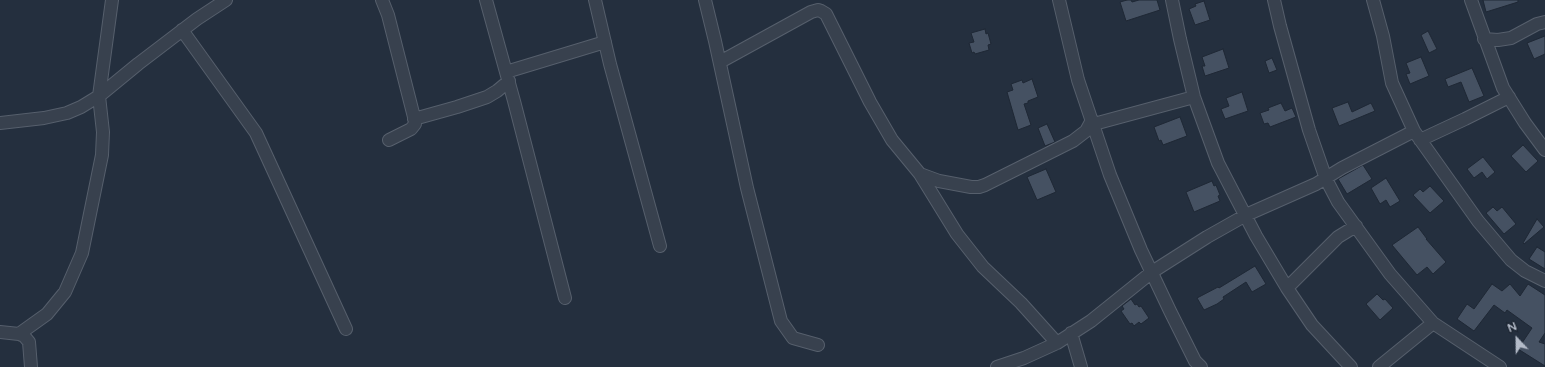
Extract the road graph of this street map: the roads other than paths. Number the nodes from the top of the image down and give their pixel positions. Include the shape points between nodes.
1 (112, 0) edge
2 (226, 0) edge
3 (382, 0) edge
4 (486, 0) edge
5 (595, 0) edge
6 (705, 0) edge
7 (1059, 0) edge
8 (1172, 0) edge
9 (1274, 0) edge
10 (1373, 0) edge
11 (1471, 0) edge
12 (1545, 22) edge
13 (182, 30) junction
14 (1484, 39) junction
15 (605, 42) junction
16 (720, 62) junction
17 (508, 77) junction
18 (99, 96) junction
19 (1194, 97) junction
20 (1509, 97) junction
21 (414, 119) junction
22 (1093, 122) junction
23 (0, 123) edge
24 (1417, 135) junction
25 (389, 140) dead end
26 (1545, 150) edge
27 (920, 174) junction
28 (1326, 178) junction
29 (1246, 215) junction
30 (1356, 226) junction
31 (660, 246) dead end
32 (1152, 272) junction
33 (1545, 281) edge
34 (1288, 288) junction
35 (565, 298) dead end
36 (1433, 323) junction
37 (346, 329) dead end
38 (0, 332) edge
39 (1071, 333) junction
40 (19, 334) junction
41 (1057, 343) junction
42 (818, 345) dead end
43 (1345, 365) edge
44 (31, 367) edge
45 (997, 367) edge
46 (1081, 367) edge
47 (1201, 367) edge
48 (1378, 367) edge
49 (1500, 367) edge

1 - 18 street
2 - 13 street
3 - 21 street
4 - 17 street
5 - 15 street
6 - 16 street
7 - 22 street via 1078,80
8 - 19 street
9 - 28 street via 1309,130
10 - 24 street via 1392,83
11 - 14 street
12 - 14 street via 1511,38
13 - 18 street
13 - 37 street via 256,133
14 - 20 street
15 - 17 street
15 - 31 street
16 - 27 street via 811,12 821,11 826,14 892,140
16 - 42 street via 747,188 781,321 793,338
17 - 21 street via 497,91 486,97
17 - 35 street
18 - 23 street via 67,113
18 - 40 street via 103,132 102,155 82,253 65,292 47,314
19 - 22 street
19 - 29 street via 1218,163
20 - 24 street via 1465,119
20 - 26 street
21 - 25 street via 415,124 411,129
22 - 27 street via 1073,141 979,187 939,181
22 - 32 street via 1116,187
24 - 28 street via 1342,168
24 - 33 street via 1450,185 1511,260 1525,271
27 - 41 street via 957,234 983,267 1021,303
28 - 29 street
28 - 30 street via 1338,202
29 - 32 street
29 - 34 street via 1266,254
30 - 34 street via 1338,237
30 - 36 street via 1390,274
32 - 39 street via 1092,321
32 - 47 street via 1195,361
34 - 43 street via 1312,325
36 - 48 street
36 - 49 street
38 - 40 street
39 - 41 street
39 - 46 street
40 - 44 street via 29,342
41 - 45 street

